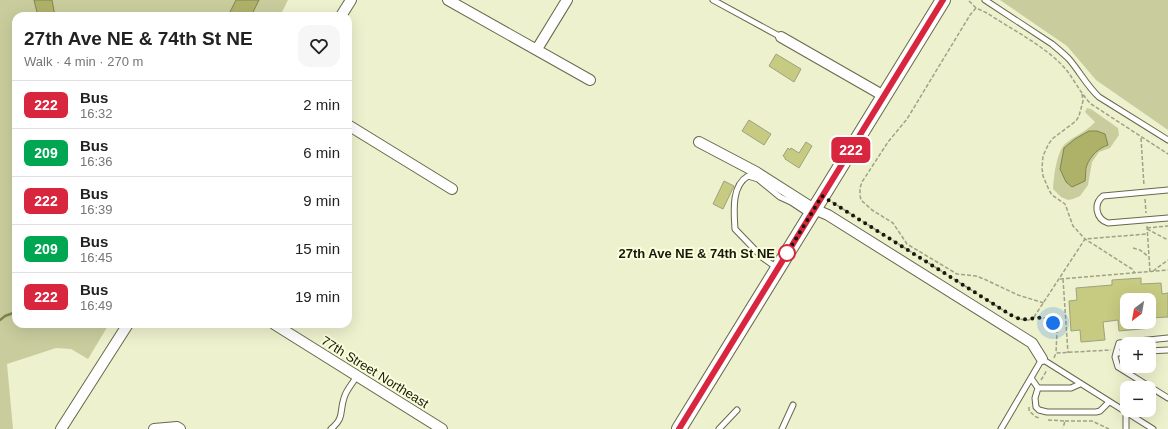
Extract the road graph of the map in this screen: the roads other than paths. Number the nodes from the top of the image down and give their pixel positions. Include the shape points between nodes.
1 (351, 0) edge
2 (567, 0) edge
3 (713, 0) edge
4 (943, 0) edge
5 (985, 0) edge
6 (452, 1) edge
7 (344, 12) edge
8 (781, 37) joint
9 (537, 49) junction
10 (590, 80) dead end
11 (884, 96) junction
12 (352, 127) edge
13 (1168, 140) edge
14 (699, 142) dead end
15 (452, 189) dead end
16 (1168, 190) edge
17 (813, 212) junction
18 (1168, 218) edge
19 (778, 268) junction
20 (125, 328) edge
21 (280, 328) edge
22 (1168, 338) edge
23 (1168, 350) edge
24 (1156, 351) edge
25 (1116, 353) junction
26 (1120, 353) edge
27 (1042, 359) junction
28 (357, 376) junction
29 (1032, 378) junction
30 (1080, 384) junction
31 (1038, 388) junction
32 (1168, 398) edge
33 (1109, 402) junction
34 (793, 405) dead end
35 (1120, 408) edge
36 (737, 410) dead end
37 (1126, 417) edge
38 (1134, 417) edge
39 (61, 429) edge
40 (154, 429) edge
41 (180, 429) edge
42 (331, 429) edge
43 (442, 429) edge
44 (680, 429) edge
45 (719, 429) edge
46 (782, 429) edge
47 (1001, 429) edge
48 (1126, 429) edge
49 (1153, 429) edge

1 - 7 street
2 - 9 street
3 - 8 lane
4 - 11 street
5 - 13 lane via 1063,53 1091,91
6 - 9 street
8 - 11 street
9 - 10 street
11 - 17 street
12 - 15 street
14 - 17 street via 756,172
16 - 18 lane via 1103,196 1097,205 1099,218 1108,223
17 - 19 street
17 - 19 lane via 780,197 758,179 748,176 742,180 735,200 735,229 763,258
17 - 27 street via 828,216 1035,340
19 - 44 street
20 - 39 street
21 - 28 street, 77th Street Northeast
22 - 25 lane via 1119,343
23 - 24 lane
25 - 26 lane
25 - 32 lane via 1118,366
27 - 29 lane
27 - 30 lane
28 - 42 lane via 344,397 341,418
28 - 43 street, 77th Street Northeast
29 - 31 lane
29 - 47 lane
30 - 31 lane via 1071,388
30 - 33 lane
31 - 33 lane via 1036,407 1047,412 1096,412
33 - 35 lane
34 - 46 lane
36 - 45 lane
37 - 48 lane
38 - 49 lane
40 - 41 street

